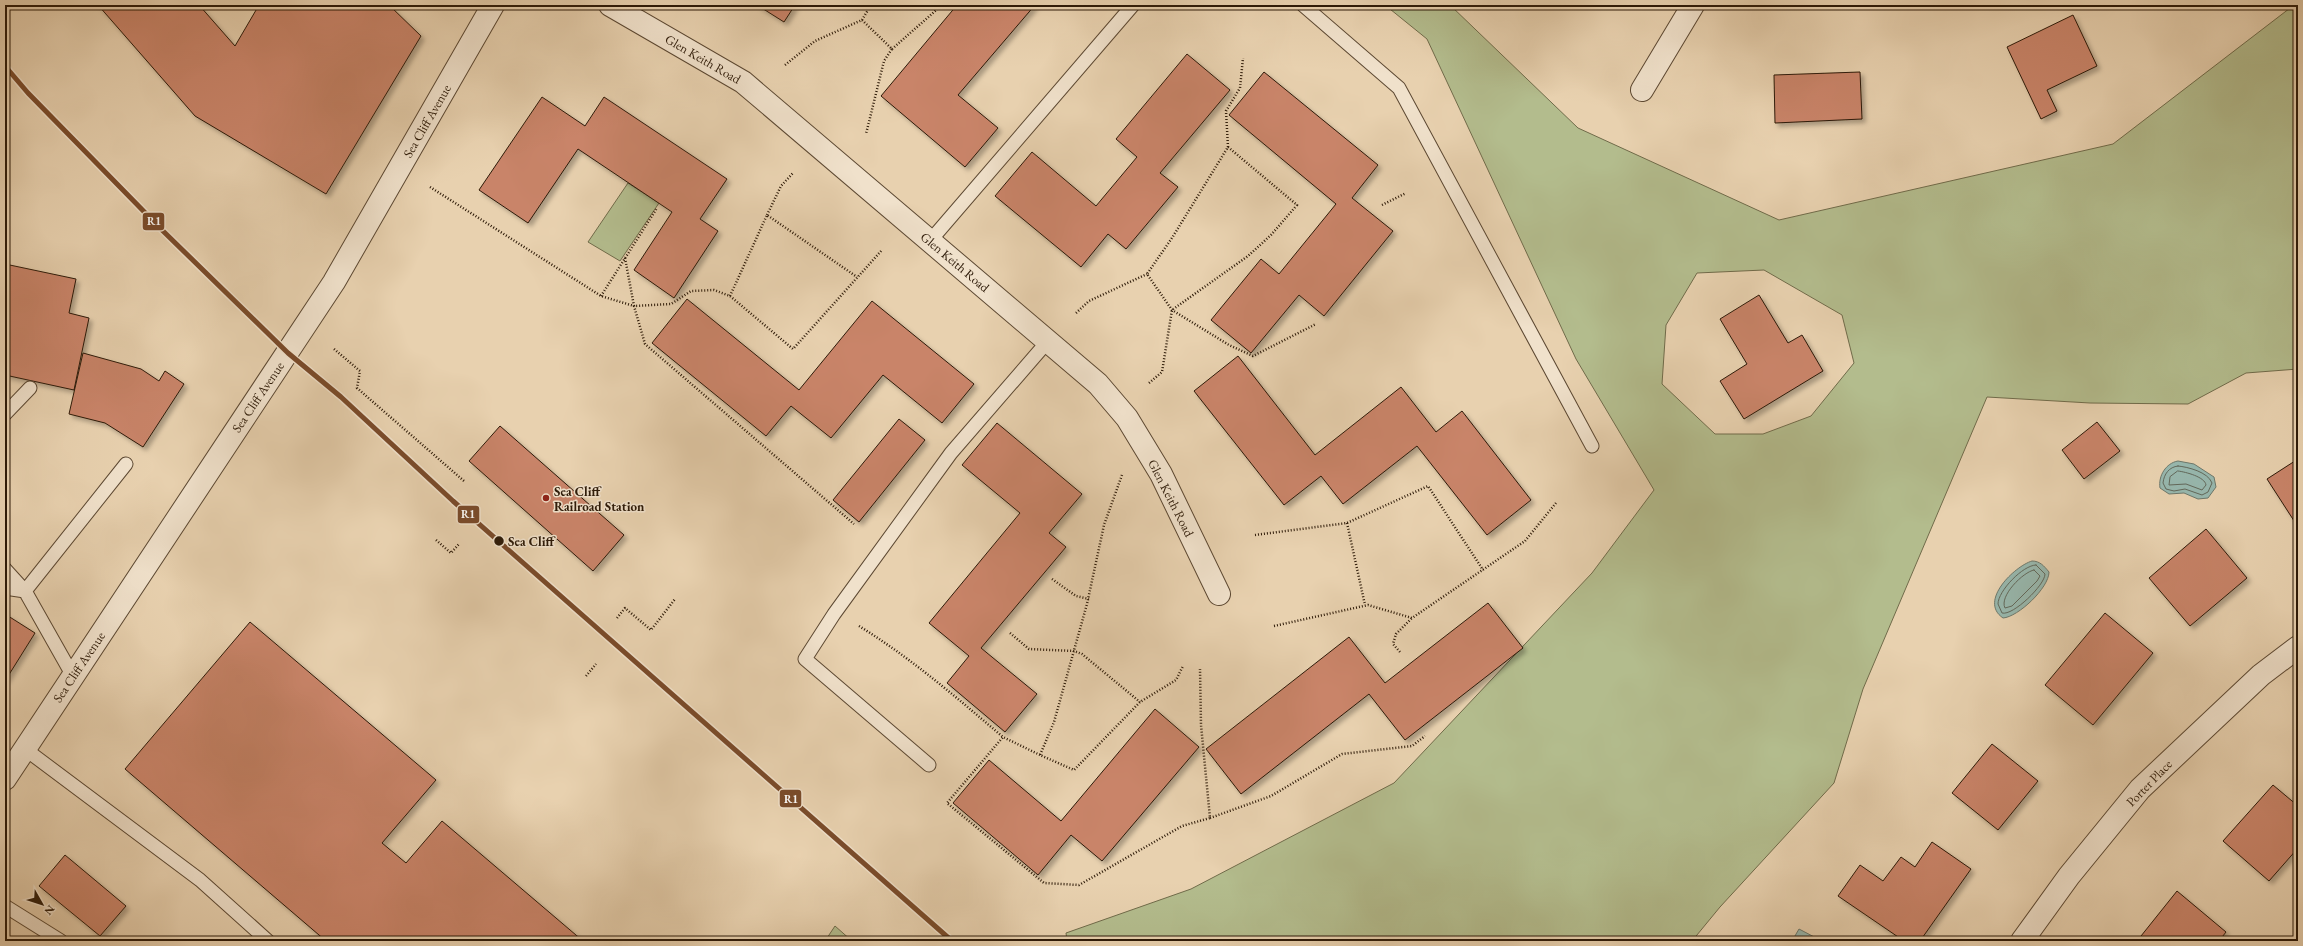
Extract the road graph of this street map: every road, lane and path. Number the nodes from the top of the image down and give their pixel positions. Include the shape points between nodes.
1 (493, 5) edge
2 (610, 5) edge
3 (871, 5) edge
4 (942, 5) edge
5 (1133, 5) edge
6 (1303, 5) edge
7 (1693, 5) edge
8 (862, 20) junction
9 (892, 49) junction
10 (1243, 58) dead end
11 (785, 65) dead end
12 (1642, 90) dead end
13 (866, 134) dead end
14 (1228, 147) junction
15 (793, 173) dead end
16 (430, 187) dead end
17 (1406, 193) dead end
18 (1382, 205) dead end
19 (657, 208) dead end
20 (767, 215) junction
21 (930, 241) junction
22 (882, 250) dead end
23 (625, 258) junction
24 (1147, 274) junction
25 (858, 277) junction
26 (601, 296) junction
27 (730, 296) junction
28 (634, 306) junction
29 (1172, 310) junction
30 (1076, 313) dead end
31 (1316, 324) dead end
32 (1048, 341) junction
33 (334, 349) dead end
34 (1148, 383) dead end
35 (30, 388) dead end
36 (5, 414) edge
37 (1592, 446) dead end
38 (126, 464) dead end
39 (1122, 475) dead end
40 (464, 481) dead end
41 (1556, 503) dead end
42 (854, 524) dead end
43 (1348, 524) junction
44 (1255, 535) dead end
45 (436, 540) dead end
46 (459, 544) dead end
47 (5, 569) edge
48 (1483, 570) junction
49 (1052, 579) dead end
50 (5, 588) edge
51 (25, 591) junction
52 (1219, 594) dead end
53 (675, 599) dead end
54 (1089, 599) junction
55 (1365, 605) junction
56 (617, 618) dead end
57 (1412, 618) junction
58 (859, 626) dead end
59 (1274, 626) dead end
60 (1010, 633) dead end
61 (2298, 647) edge
62 (1074, 651) junction
63 (1400, 652) dead end
64 (596, 664) dead end
65 (1183, 666) dead end
66 (1200, 669) dead end
67 (74, 676) junction
68 (586, 676) dead end
69 (1140, 702) junction
70 (1425, 736) dead end
71 (1003, 737) junction
72 (25, 749) junction
73 (1040, 754) junction
74 (929, 765) dead end
75 (6, 774) edge
76 (1210, 818) junction
77 (5, 906) edge
78 (62, 941) edge
79 (268, 941) edge
80 (2022, 941) edge

1 - 67 street, Sea Cliff Avenue via 334,282
2 - 21 street, Glen Keith Road via 744,82
3 - 8 path
4 - 9 path
5 - 21 lane
6 - 37 lane via 1399,88
7 - 12 street
8 - 9 path
8 - 11 path via 815,40
9 - 13 path via 884,61
10 - 14 path via 1240,88 1226,111
14 - 24 path
14 - 29 path via 1298,205 1248,256
15 - 20 path via 781,186
16 - 26 path
17 - 18 path
19 - 23 path
20 - 25 path
20 - 27 path
21 - 32 street, Glen Keith Road
22 - 25 path
23 - 26 path
23 - 28 path
24 - 29 path
24 - 30 path via 1089,301
25 - 27 path via 793,349
26 - 28 path
27 - 28 path via 714,290 691,291 671,304
28 - 42 path via 645,344
29 - 31 path via 1229,345 1253,356
29 - 34 path via 1162,372
32 - 52 street, Glen Keith Road via 1098,384 1127,418 1161,474
32 - 74 lane via 951,453 805,658
33 - 40 path via 360,371 357,388
35 - 36 lane
38 - 51 lane
39 - 54 path via 1104,525
41 - 48 path via 1526,541
43 - 44 path
43 - 48 path via 1428,486
43 - 55 path
45 - 46 path via 451,553
47 - 51 lane
48 - 57 path
49 - 54 path via 1076,596
50 - 51 lane
51 - 67 lane
53 - 56 path via 651,630 625,608
54 - 62 path
55 - 57 path
55 - 59 path
57 - 63 path via 1396,634 1393,644
58 - 71 path via 931,676
60 - 62 path via 1029,649
61 - 80 street, Porter Place via 2261,675 2140,789 2069,876
62 - 69 path via 1082,654
62 - 73 path via 1054,722
64 - 68 path
65 - 69 path via 1176,680
66 - 76 path via 1201,725
67 - 72 street, Sea Cliff Avenue
69 - 73 path via 1074,770
70 - 76 path via 1412,746 1342,754 1271,796
71 - 73 path
71 - 76 path via 947,803 1044,883 1079,885 1182,826
72 - 75 street, Sea Cliff Avenue
72 - 79 lane via 200,880
77 - 78 lane

